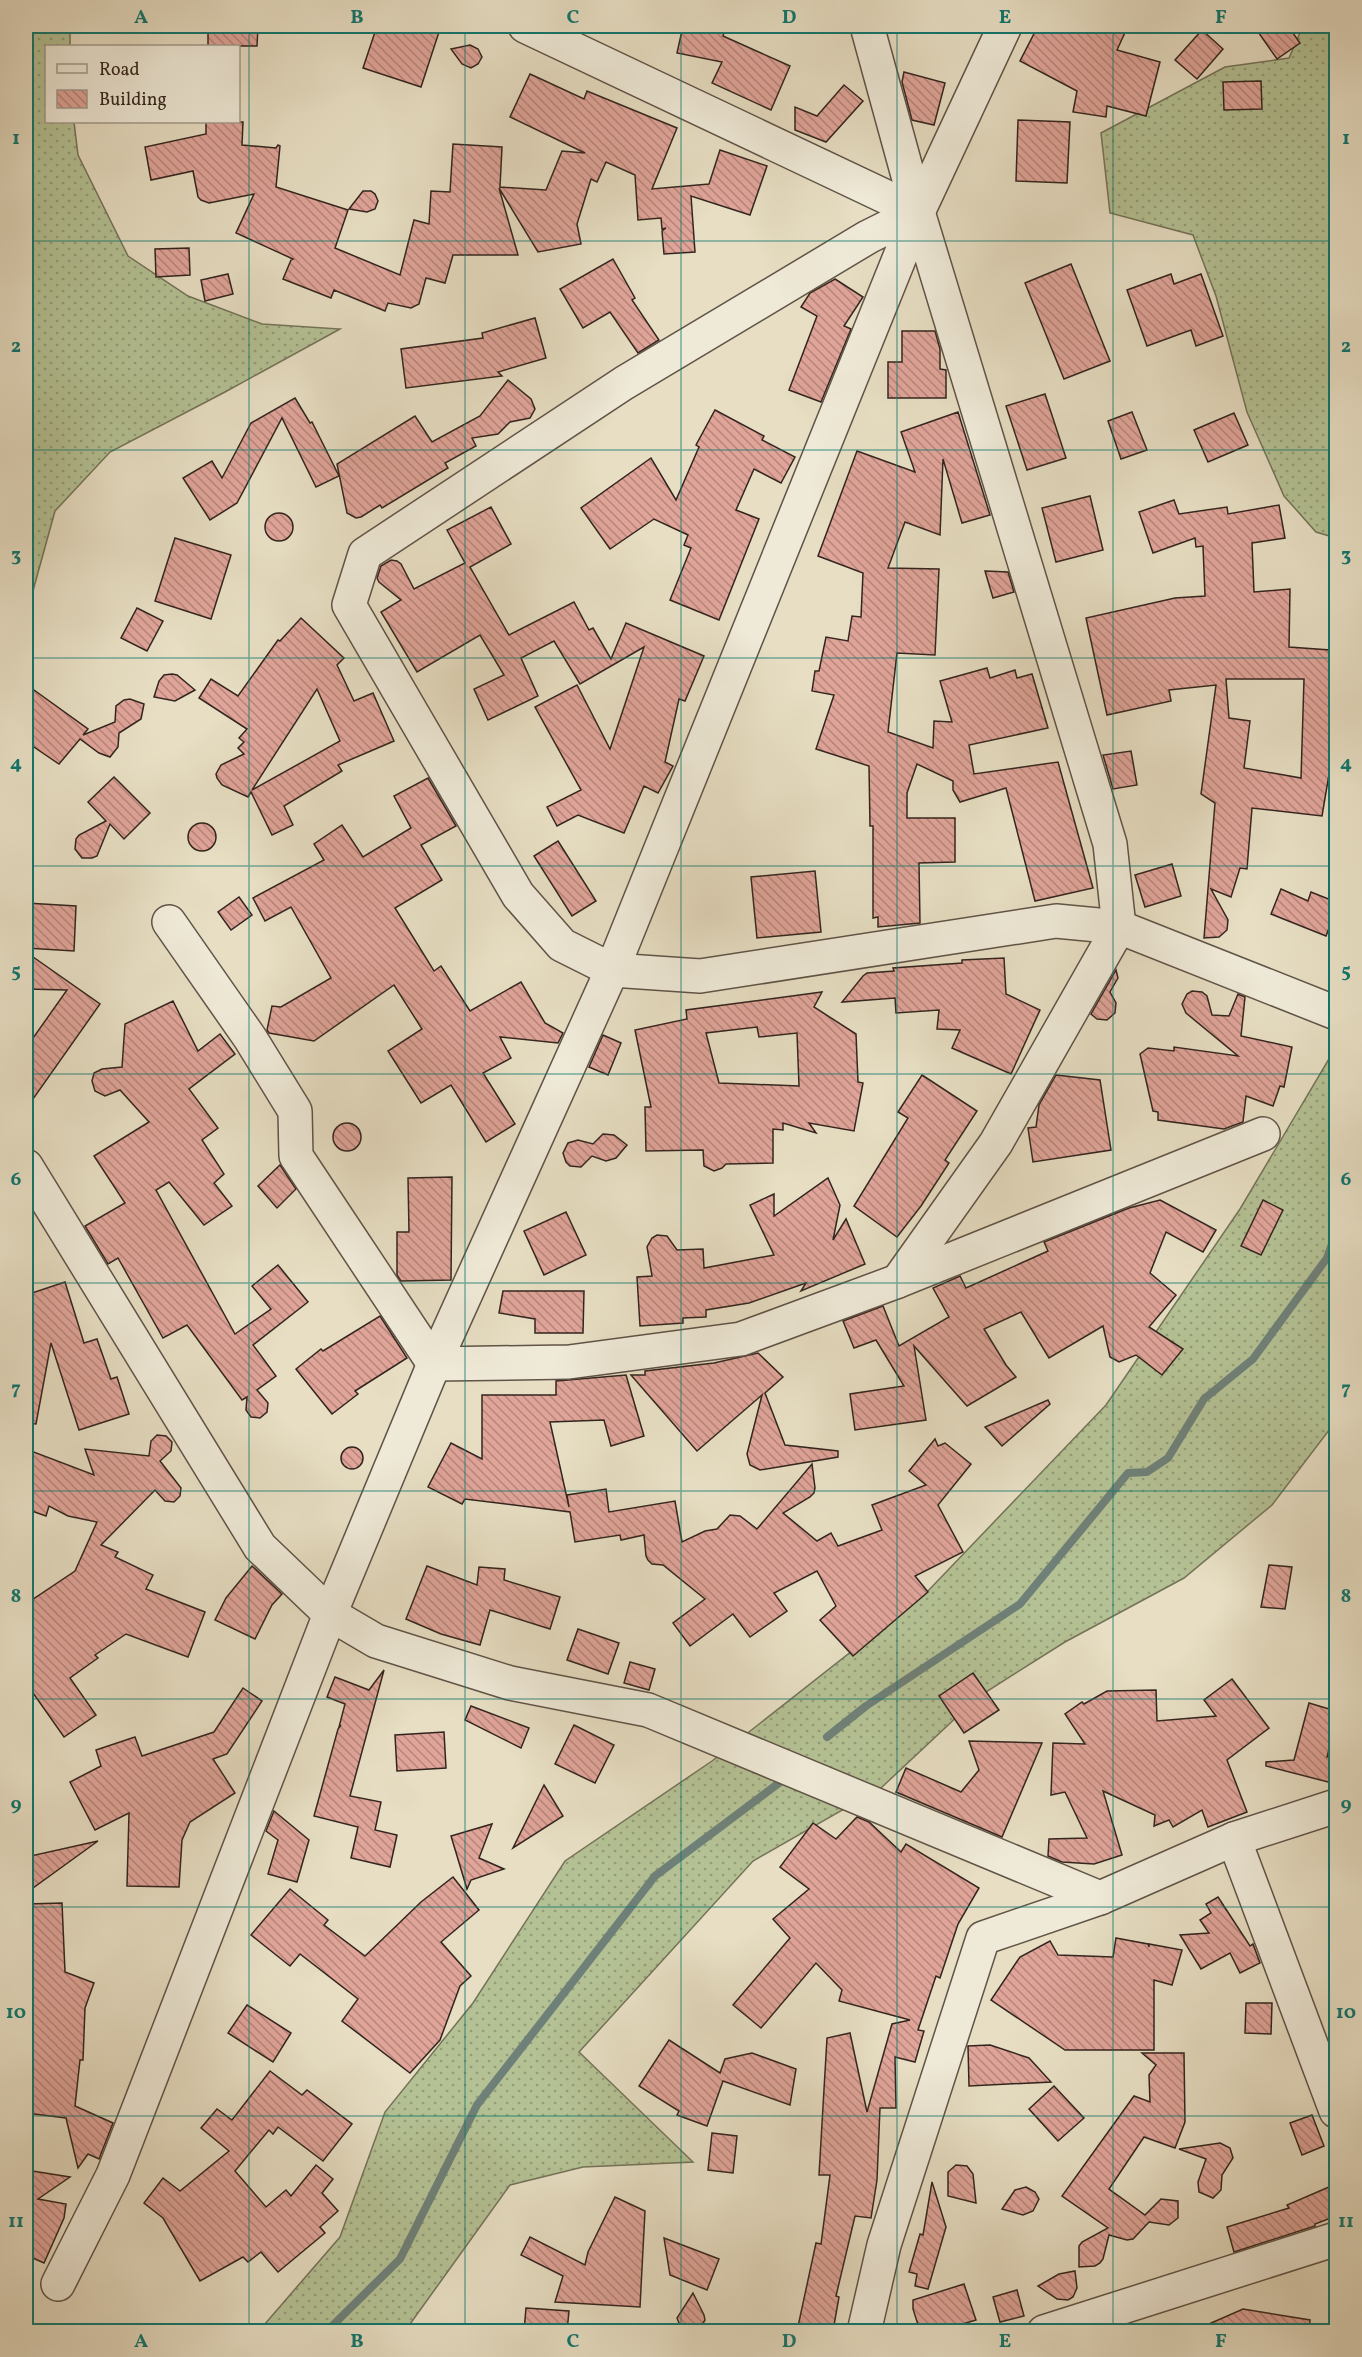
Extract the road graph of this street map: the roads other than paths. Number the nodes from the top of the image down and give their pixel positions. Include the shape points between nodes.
1 (525, 26) edge
2 (867, 26) edge
3 (1005, 26) edge
4 (918, 212) junction
5 (169, 922) dead end
6 (1119, 927) junction
7 (612, 970) junction
8 (1336, 1013) edge
9 (1263, 1134) dead end
10 (26, 1166) edge
11 (898, 1281) junction
12 (434, 1364) junction
13 (330, 1614) junction
14 (1336, 1806) edge
15 (1234, 1839) junction
16 (1100, 1898) junction
17 (1336, 2111) edge
18 (1336, 2239) edge
19 (58, 2284) dead end
20 (864, 2331) edge
21 (1044, 2331) edge

1 - 4 street
2 - 4 street
3 - 4 street
4 - 6 street via 1110,844
4 - 7 street
4 - 7 street via 868,237 624,382 365,554 349,605 518,896 562,945
5 - 12 street via 250,1038 295,1111 296,1156
6 - 7 street via 1056,921 700,976
6 - 8 street
6 - 11 street via 996,1143
7 - 12 street
9 - 11 street
10 - 13 street via 260,1547
11 - 12 street via 741,1339 569,1362
12 - 13 street
13 - 16 street via 376,1641 510,1683 648,1710
13 - 19 street via 113,2175
14 - 15 street
15 - 16 street
15 - 17 street
16 - 20 street via 983,1938 884,2245
18 - 21 street

